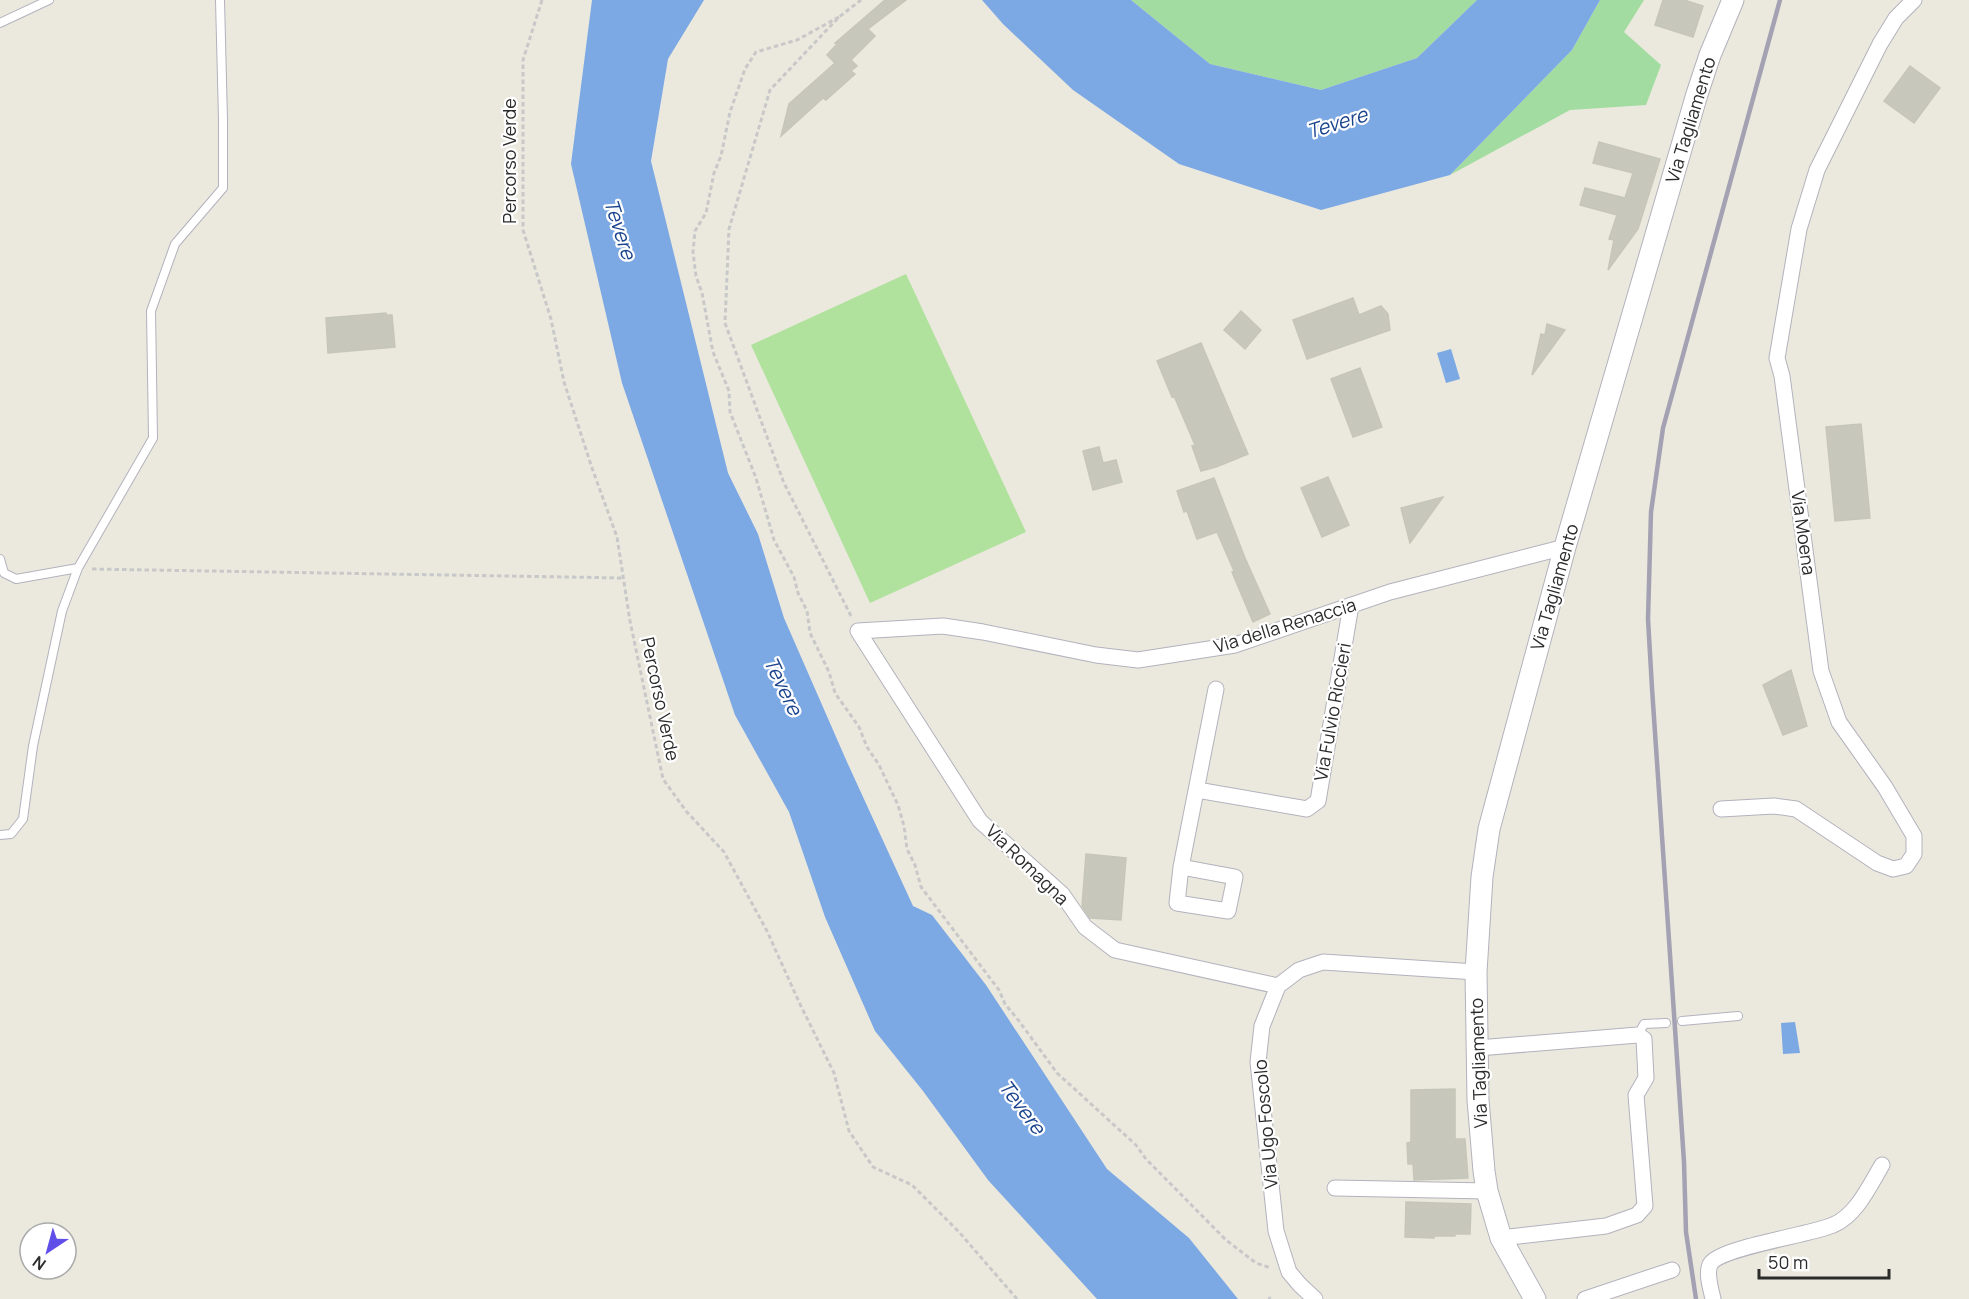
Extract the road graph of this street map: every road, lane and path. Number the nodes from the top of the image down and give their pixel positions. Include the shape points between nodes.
1 (49, 0) edge
2 (220, 0) edge
3 (542, 0) edge
4 (861, 0) edge
5 (1733, 0) edge
6 (1914, 0) edge
7 (0, 23) edge
8 (1565, 547) junction
9 (0, 559) edge
10 (78, 568) junction
11 (624, 578) junction
12 (1351, 605) junction
13 (858, 631) junction
14 (1216, 689) dead end
15 (1197, 790) junction
16 (1721, 809) dead end
17 (0, 835) edge
18 (1181, 867) dead end
19 (1476, 972) junction
20 (1278, 986) junction
21 (1738, 1016) dead end
22 (1682, 1021) dead end
23 (1666, 1023) dead end
24 (1638, 1035) junction
25 (1478, 1048) junction
26 (1882, 1165) dead end
27 (1335, 1188) dead end
28 (1486, 1191) junction
29 (1501, 1238) junction
30 (1672, 1270) dead end
31 (1017, 1299) edge
32 (1315, 1299) edge
33 (1535, 1299) edge
34 (1585, 1299) edge
35 (1713, 1299) edge

1 - 7 lane
2 - 10 lane via 223,188 176,243 151,310 153,438
3 - 11 path, Percorso Verde via 523,60 523,230 551,319 564,382 617,537
4 - 13 path via 839,17 770,90 729,228 725,323 784,483
5 - 8 street, Via Tagliamento via 1697,94
6 - 16 street, Via Moena via 1896,18 1880,44 1817,170 1799,230 1777,358 1821,671 1839,722 1914,836 1914,854 1906,866 1893,869 1877,863 1796,809
8 - 12 street, Via della Renaccia
8 - 19 street, Via Tagliamento via 1489,829
9 - 10 lane via 4,573 16,579
10 - 11 path
10 - 17 lane via 60,622 33,746 23,819 11,834
11 - 31 path, Percorso Verde via 663,779 724,852 767,932 834,1073 849,1131 873,1167 912,1185
12 - 13 street, Via della Renaccia via 1235,645 1138,660 943,626
12 - 15 street, Via Fulvio Riccieri via 1318,801 1307,809
13 - 20 street, Via Romagna via 980,821 1062,894 1085,927 1115,950
14 - 15 street
15 - 18 street
19 - 20 street via 1323,962 1299,970
19 - 25 street, Via Tagliamento
20 - 32 street, Via Ugo Foscolo via 1262,1026 1258,1062 1276,1231 1289,1272
21 - 22 lane
23 - 24 lane via 1644,1024
24 - 25 street
24 - 29 street via 1644,1040 1646,1078 1636,1095 1645,1206 1637,1215 1606,1226
25 - 28 street, Via Tagliamento
26 - 35 street via 1858,1206 1835,1225 1728,1253 1712,1262 1708,1270
27 - 28 street
28 - 29 street, Via Tagliamento
29 - 33 street, Via Tagliamento
30 - 34 street

